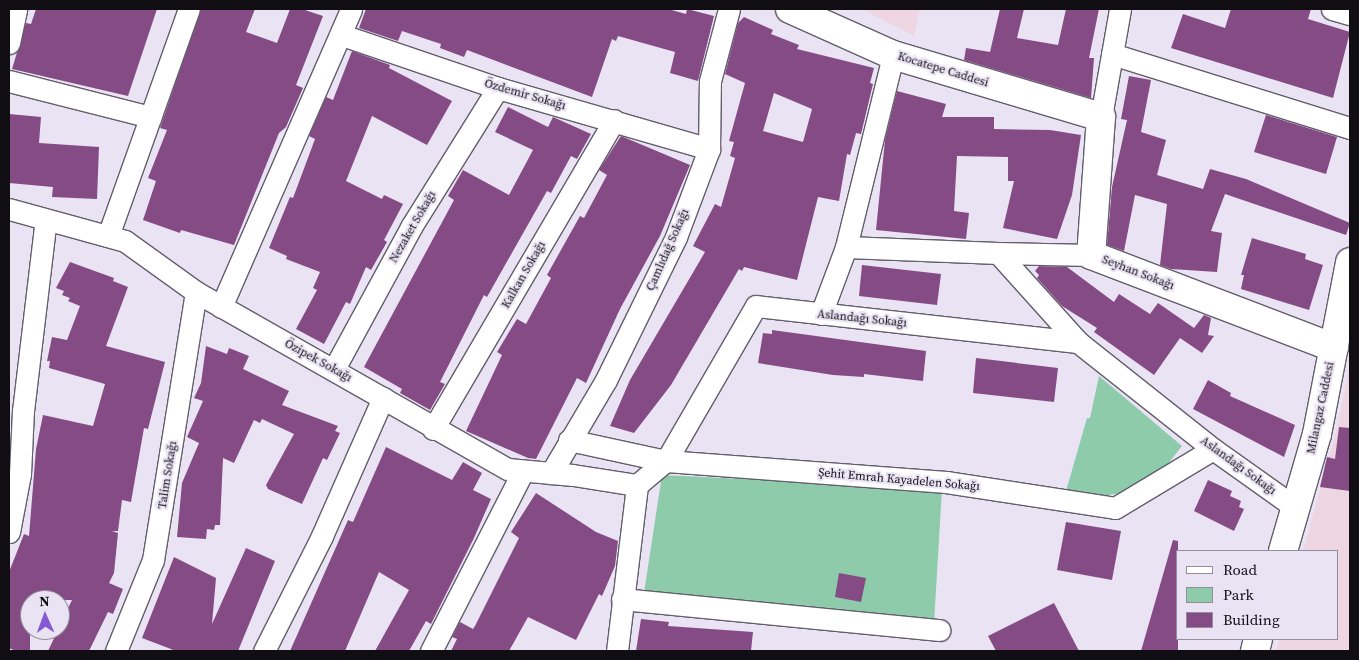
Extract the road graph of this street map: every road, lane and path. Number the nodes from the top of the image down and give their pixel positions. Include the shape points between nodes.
1 (16, 9) edge
2 (189, 9) edge
3 (351, 9) edge
4 (729, 9) edge
5 (790, 9) edge
6 (1120, 9) edge
7 (1332, 9) edge
8 (1350, 14) edge
9 (342, 35) junction
10 (9, 43) edge
11 (1112, 54) junction
12 (893, 55) junction
13 (9, 81) edge
14 (498, 88) junction
15 (150, 117) junction
16 (1101, 117) junction
17 (614, 120) junction
18 (1350, 128) edge
19 (709, 150) junction
20 (9, 209) edge
21 (46, 219) junction
22 (108, 236) junction
23 (846, 247) junction
24 (998, 253) junction
25 (1090, 255) junction
26 (1350, 262) edge
27 (196, 292) junction
28 (221, 307) junction
29 (821, 314) junction
30 (1078, 342) junction
31 (1334, 348) junction
32 (334, 369) junction
33 (382, 398) junction
34 (433, 429) junction
35 (569, 440) junction
36 (1212, 449) junction
37 (666, 461) junction
38 (523, 471) junction
39 (551, 473) junction
40 (637, 485) junction
41 (1296, 508) junction
42 (9, 532) edge
43 (1283, 550) edge
44 (622, 599) junction
45 (939, 630) dead end
46 (116, 651) edge
47 (264, 651) edge
48 (431, 651) edge
49 (617, 651) edge

1 - 10 street
2 - 15 street
3 - 9 street
4 - 19 street, Çamlıdağ Sokağı via 710,81
5 - 12 street, Kocatepe Caddesi
6 - 11 street, Seyhan Sokağı
7 - 8 street
9 - 14 street, Özdemir Sokağı
9 - 28 street
11 - 16 street, Seyhan Sokağı
11 - 18 street
12 - 16 street, Kocatepe Caddesi
12 - 23 street
13 - 15 street
14 - 17 street, Özdemir Sokağı
14 - 32 street, Nezaket Sokağı via 411,227
15 - 22 street
16 - 25 street, Seyhan Sokağı
17 - 19 street, Özdemir Sokağı
17 - 34 street, Kalkan Sokağı
19 - 35 street, Çamlıdağ Sokağı via 660,271 606,380
20 - 21 street, Özipek Sokağı
21 - 22 street, Özipek Sokağı
21 - 42 street via 23,411 20,474
22 - 27 street, Özipek Sokağı via 124,241
23 - 24 street
23 - 29 street
24 - 25 street
24 - 30 street
25 - 31 street, Seyhan Sokağı
26 - 31 street, Milangaz Caddesi
27 - 28 street, Özipek Sokağı
27 - 46 street, Talim Sokağı via 154,560
28 - 32 street, Özipek Sokağı
29 - 30 street, Aslandağı Sokağı
29 - 37 street, Aslandağı Sokağı via 756,306
30 - 36 street, Aslandağı Sokağı
31 - 41 street, Milangaz Caddesi via 1317,434
32 - 33 street, Özipek Sokağı
33 - 34 street, Özipek Sokağı
33 - 47 street via 322,536
34 - 38 street, Özipek Sokağı via 508,470
35 - 37 street, Şehit Emrah Kayadelen Sokağı
35 - 39 street, Çamlıdağ Sokağı
36 - 37 street, Şehit Emrah Kayadelen Sokağı via 1115,508 946,482
36 - 41 street, Aslandağı Sokağı
37 - 40 street, Aslandağı Sokağı
38 - 39 street, Özipek Sokağı
38 - 48 street
39 - 40 street, Özipek Sokağı
40 - 44 street
41 - 43 street, Milangaz Caddesi
44 - 45 street
44 - 49 street

